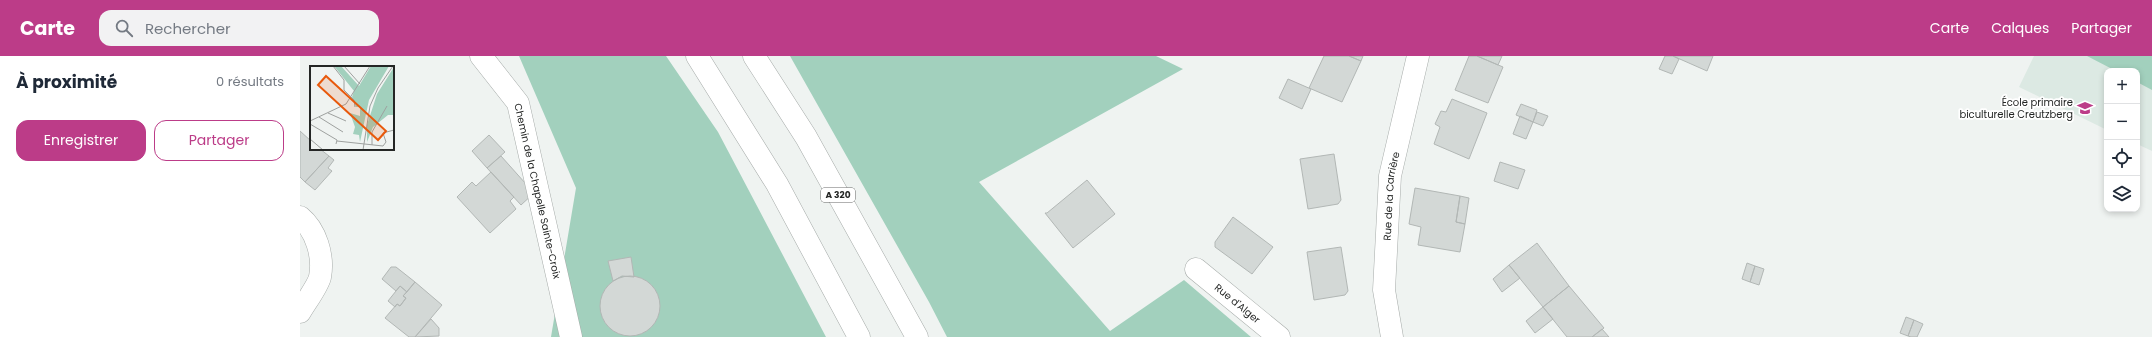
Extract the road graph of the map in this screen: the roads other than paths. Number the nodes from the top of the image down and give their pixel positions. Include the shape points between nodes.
1 (481, 56) edge
2 (697, 56) edge
3 (754, 56) edge
4 (1418, 56) edge
5 (300, 217) edge
6 (1196, 269) dead end
7 (300, 312) edge
8 (571, 337) edge
9 (859, 337) edge
10 (916, 337) edge
11 (1279, 337) edge
12 (1392, 337) edge

1 - 8 main road, Chemin de la Chapelle Sainte-Croix via 518,103
2 - 9 main road via 777,184
3 - 10 main road, A 320 via 806,137
4 - 12 main road, Rue de la Carrière via 1390,176 1384,290
5 - 7 main road via 305,221 320,248 320,277
6 - 11 main road, Rue d'Alger

